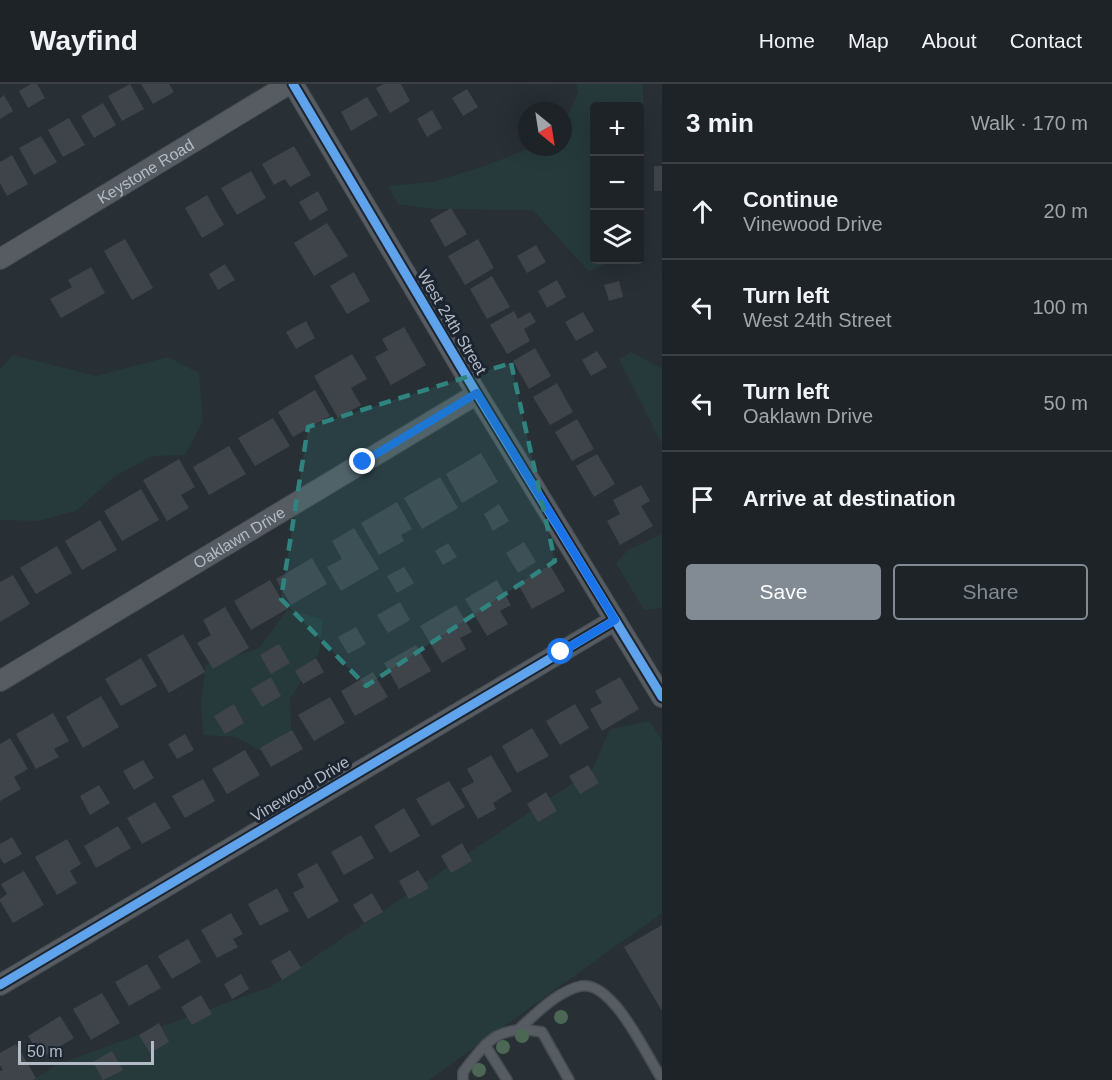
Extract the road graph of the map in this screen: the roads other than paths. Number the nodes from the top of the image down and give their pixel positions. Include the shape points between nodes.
1 (289, 84) edge
2 (294, 84) edge
3 (0, 259) edge
4 (477, 393) junction
5 (615, 620) junction
6 (0, 681) edge
7 (662, 697) edge
8 (0, 985) edge
9 (520, 1028) junction
10 (485, 1045) junction
11 (660, 1076) dead end
12 (463, 1080) edge
13 (507, 1080) edge
14 (569, 1080) edge

1 - 3 street, Keystone Road
2 - 4 street, West 24th Street
4 - 5 street, West 24th Street
4 - 6 street, Oaklawn Drive
5 - 7 street, West 24th Street
5 - 8 street, Vinewood Drive
9 - 10 lane via 500,1034
9 - 11 lane via 569,991 592,986 621,1012
9 - 14 lane via 542,1032
10 - 12 lane via 463,1072
10 - 13 lane

